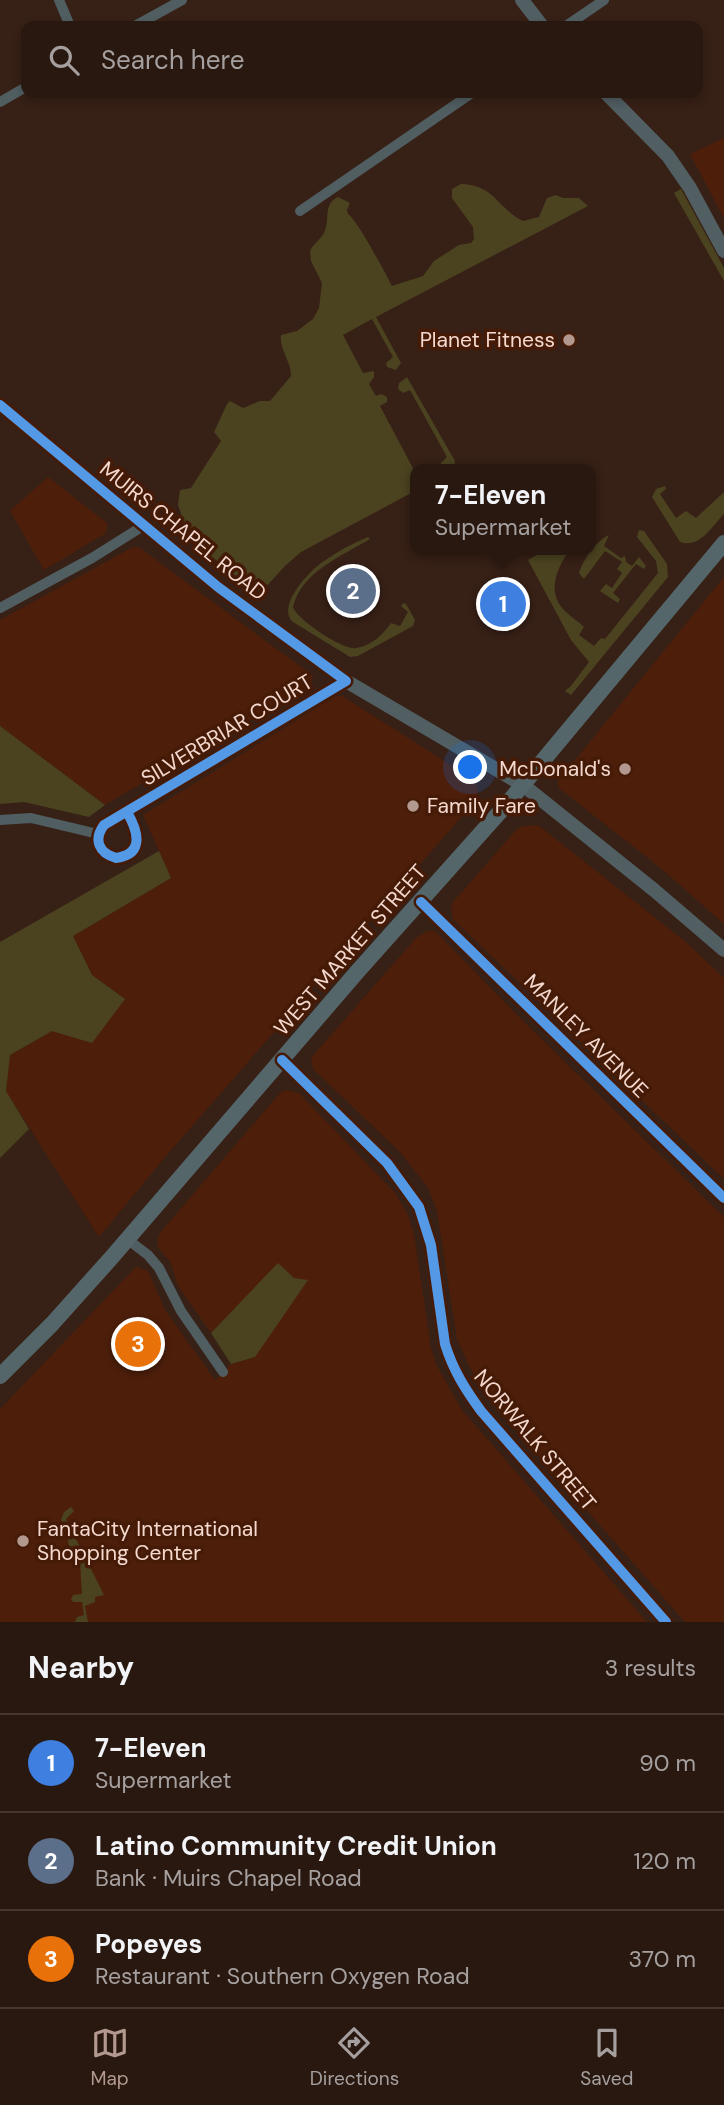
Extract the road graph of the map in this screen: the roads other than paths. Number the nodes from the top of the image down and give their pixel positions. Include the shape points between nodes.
1 (59, 0) edge
2 (182, 0) edge
3 (522, 0) edge
4 (604, 0) edge
5 (68, 21) edge
6 (144, 21) edge
7 (538, 21) edge
8 (573, 21) edge
9 (21, 90) edge
10 (465, 98) edge
11 (611, 98) edge
12 (0, 102) edge
13 (300, 211) dead end
14 (724, 251) edge
15 (0, 405) edge
16 (143, 526) junction
17 (724, 543) edge
18 (0, 608) edge
19 (346, 681) junction
20 (523, 785) junction
21 (127, 812) junction
22 (0, 820) edge
23 (99, 834) junction
24 (421, 902) junction
25 (724, 950) edge
26 (282, 1060) junction
27 (724, 1198) edge
28 (127, 1239) junction
29 (223, 1372) dead end
30 (0, 1377) edge
31 (666, 1622) edge

1 - 5 street
2 - 6 street
3 - 7 street
4 - 8 street
9 - 12 street
10 - 13 street
11 - 14 street via 668,156
15 - 16 street, MUIRS CHAPEL ROAD
16 - 18 street
16 - 19 street, MUIRS CHAPEL ROAD
17 - 20 main road, WEST MARKET STREET
19 - 20 street, MUIRS CHAPEL ROAD
19 - 21 street, SILVERBRIAR COURT
20 - 24 main road, WEST MARKET STREET
20 - 25 street, MUIRS CHAPEL ROAD
21 - 23 street, SILVERBRIAR COURT via 104,825
21 - 23 street, SILVERBRIAR COURT via 137,832 129,853 116,859 108,856 99,846
22 - 23 street via 31,818
24 - 26 main road, WEST MARKET STREET
24 - 27 street, MANLEY AVENUE
26 - 28 main road, WEST MARKET STREET
26 - 31 street, NORWALK STREET via 387,1163 419,1207 431,1245 445,1344 466,1391
28 - 29 street via 159,1268 181,1311
28 - 30 main road, WEST MARKET STREET

